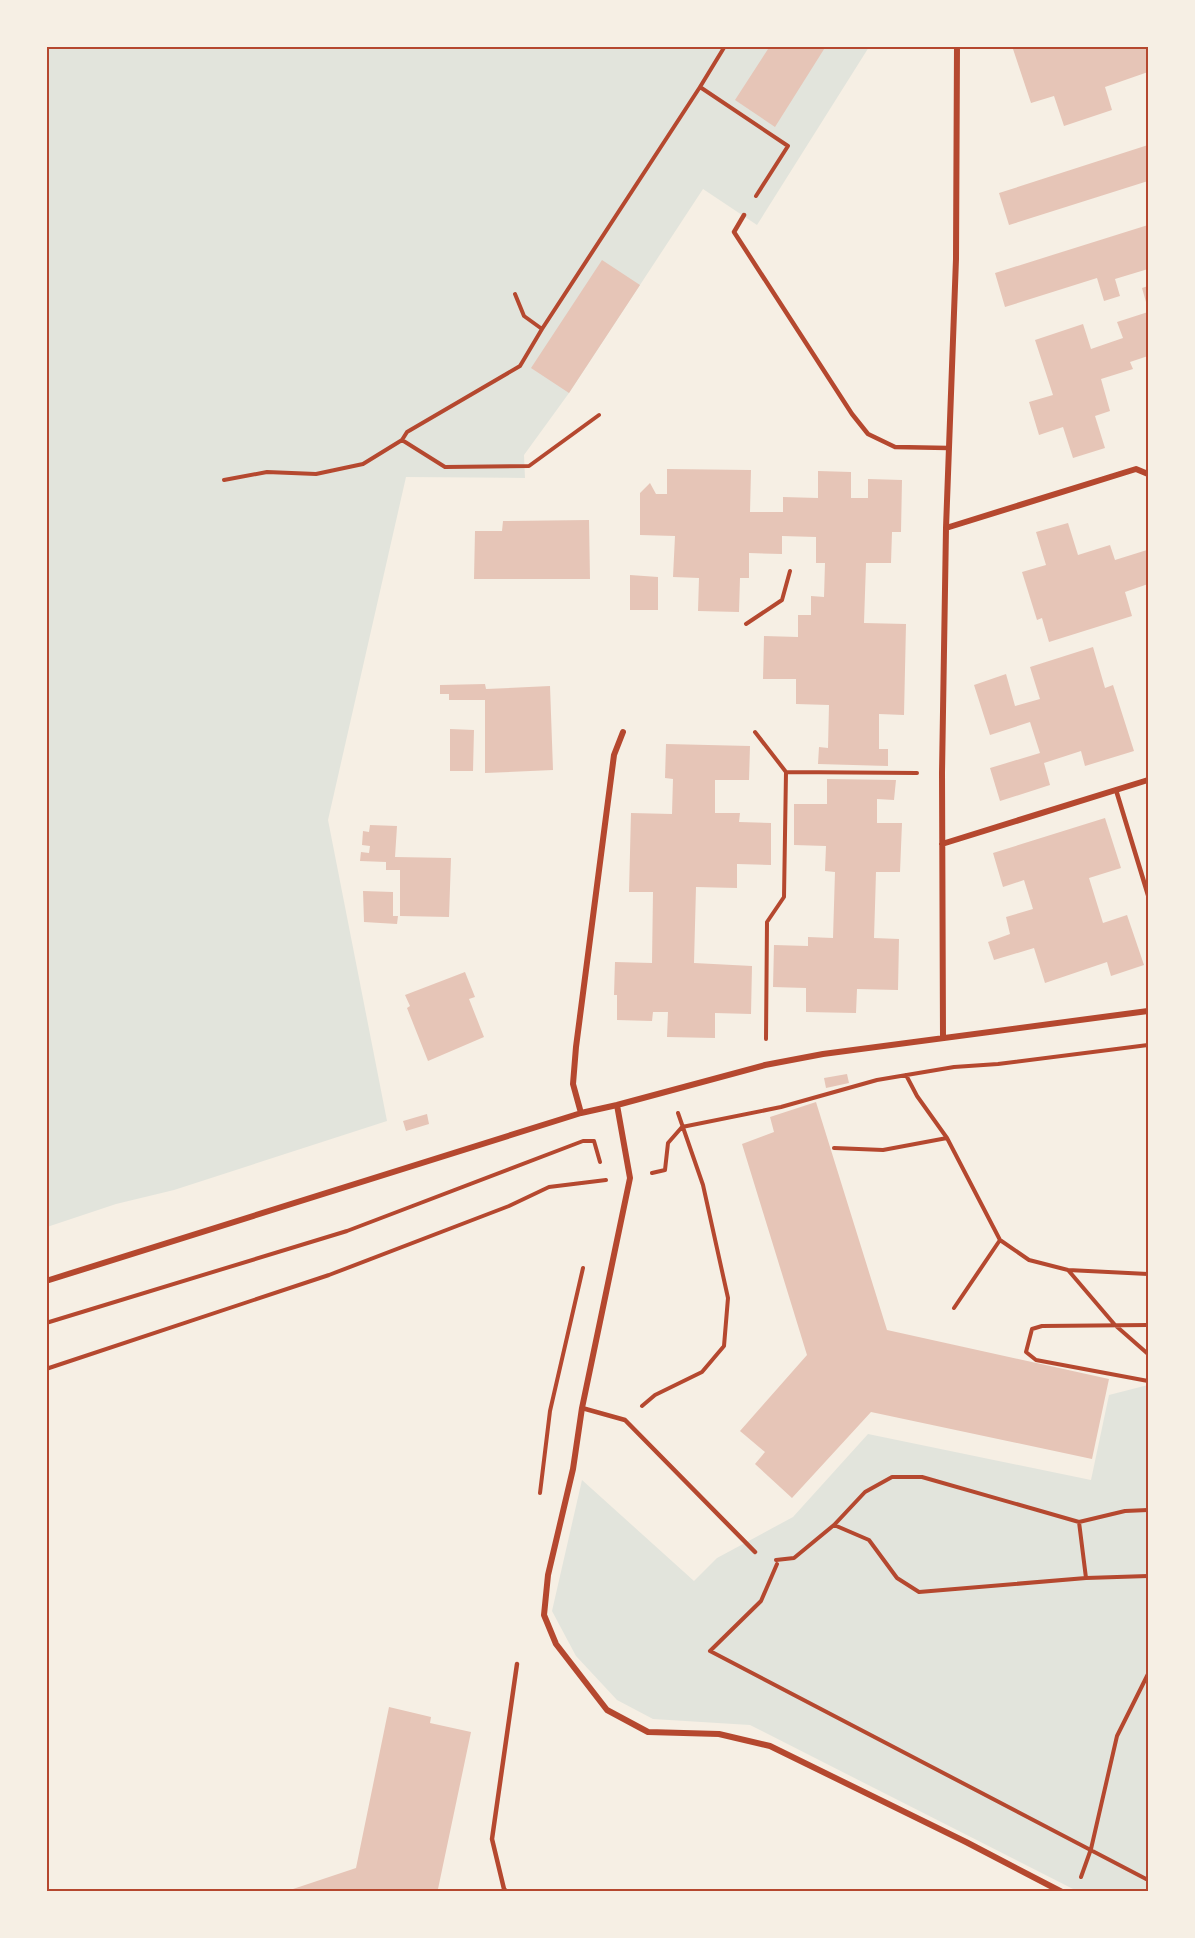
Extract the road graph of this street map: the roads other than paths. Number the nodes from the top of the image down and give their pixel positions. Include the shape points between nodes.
1 (957, 46) edge
2 (744, 215) road end
3 (948, 448) junction
4 (1149, 474) edge
5 (946, 528) junction
6 (623, 732) dead end
7 (1149, 780) edge
8 (1116, 790) junction
9 (942, 844) junction
10 (1149, 895) edge
11 (1149, 1011) edge
12 (943, 1038) junction
13 (616, 1105) junction
14 (581, 1113) junction
15 (46, 1281) edge
16 (582, 1408) junction
17 (755, 1552) road end
18 (517, 1664) dead end
19 (507, 1892) edge
20 (1062, 1892) edge

1 - 3 street via 956,259
2 - 3 lane via 734,232 868,434 895,447
3 - 5 street
4 - 5 street via 1136,469
5 - 9 street
6 - 14 street via 614,755 576,1047 573,1084
7 - 8 street
8 - 9 street
8 - 10 lane
9 - 12 street
11 - 12 street
12 - 13 street via 765,1065
13 - 14 street
13 - 16 street via 630,1178
14 - 15 street
16 - 17 lane via 626,1420
16 - 20 street via 573,1470 548,1575 544,1615 556,1644 607,1710 648,1732 719,1734 770,1746
18 - 19 lane via 492,1839

